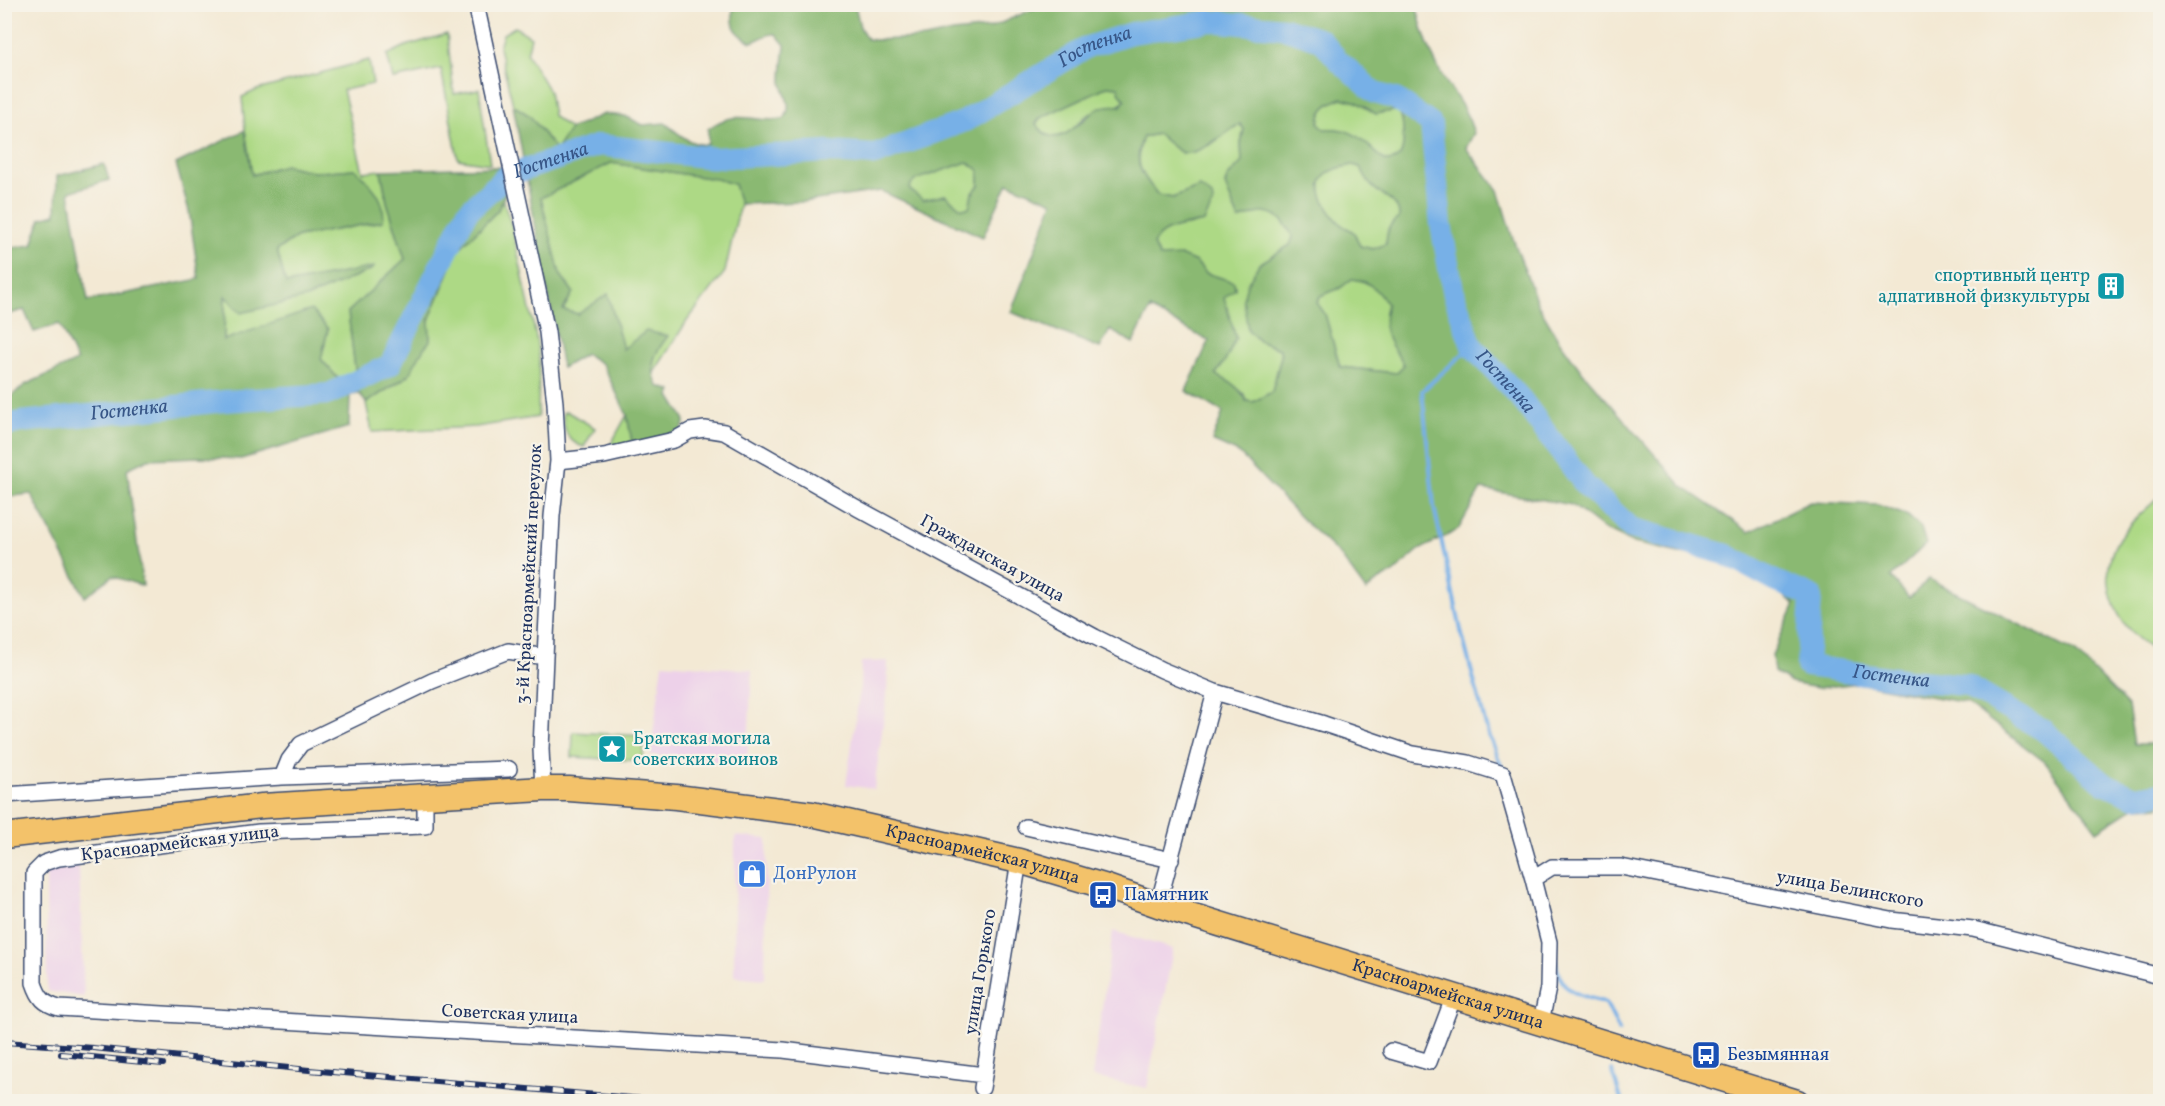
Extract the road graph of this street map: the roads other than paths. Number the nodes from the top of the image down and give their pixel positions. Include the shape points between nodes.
1 (476, 4) edge
2 (558, 461) junction
3 (545, 657) junction
4 (1215, 692) junction
5 (509, 770) dead end
6 (282, 777) junction
7 (543, 789) junction
8 (4, 795) edge
9 (425, 798) junction
10 (1026, 827) dead end
11 (4, 836) edge
12 (1171, 860) junction
13 (1019, 861) junction
14 (1533, 879) junction
15 (1158, 905) junction
16 (2160, 976) edge
17 (38, 995) joint
18 (1455, 996) junction
19 (1541, 1022) junction
20 (1391, 1051) dead end
21 (983, 1082) joint
22 (1797, 1101) edge

1 - 2 street, 3-й Красноармейский переулок via 547,332
2 - 3 street, 3-й Красноармейский переулок
2 - 4 street, Гражданская улица via 604,456 674,440 690,431 724,432 1095,637
3 - 6 street via 508,651 432,681 301,744
3 - 7 street, 3-й Красноармейский переулок
4 - 12 street
4 - 14 street, Гражданская улица via 1413,754 1503,774
5 - 6 street
6 - 8 street
7 - 9 main road, Красноармейская улица
7 - 13 main road, Красноармейская улица via 676,797 812,814
9 - 11 main road, Красноармейская улица via 262,806
9 - 17 street, Красноармейская улица via 425,826 259,832 44,863 34,873 34,983
10 - 12 street
12 - 15 street
13 - 15 main road, Красноармейская улица
13 - 21 street, улица Горького
14 - 16 street, улица Белинского via 1552,867 1622,867 1891,920 1973,929
14 - 19 street via 1549,942 1548,988
15 - 18 main road, Красноармейская улица
17 - 21 street, Советская улица via 47,1005 58,1008 783,1050
18 - 19 main road, Красноармейская улица
18 - 20 street via 1429,1062
19 - 22 main road, Красноармейская улица

